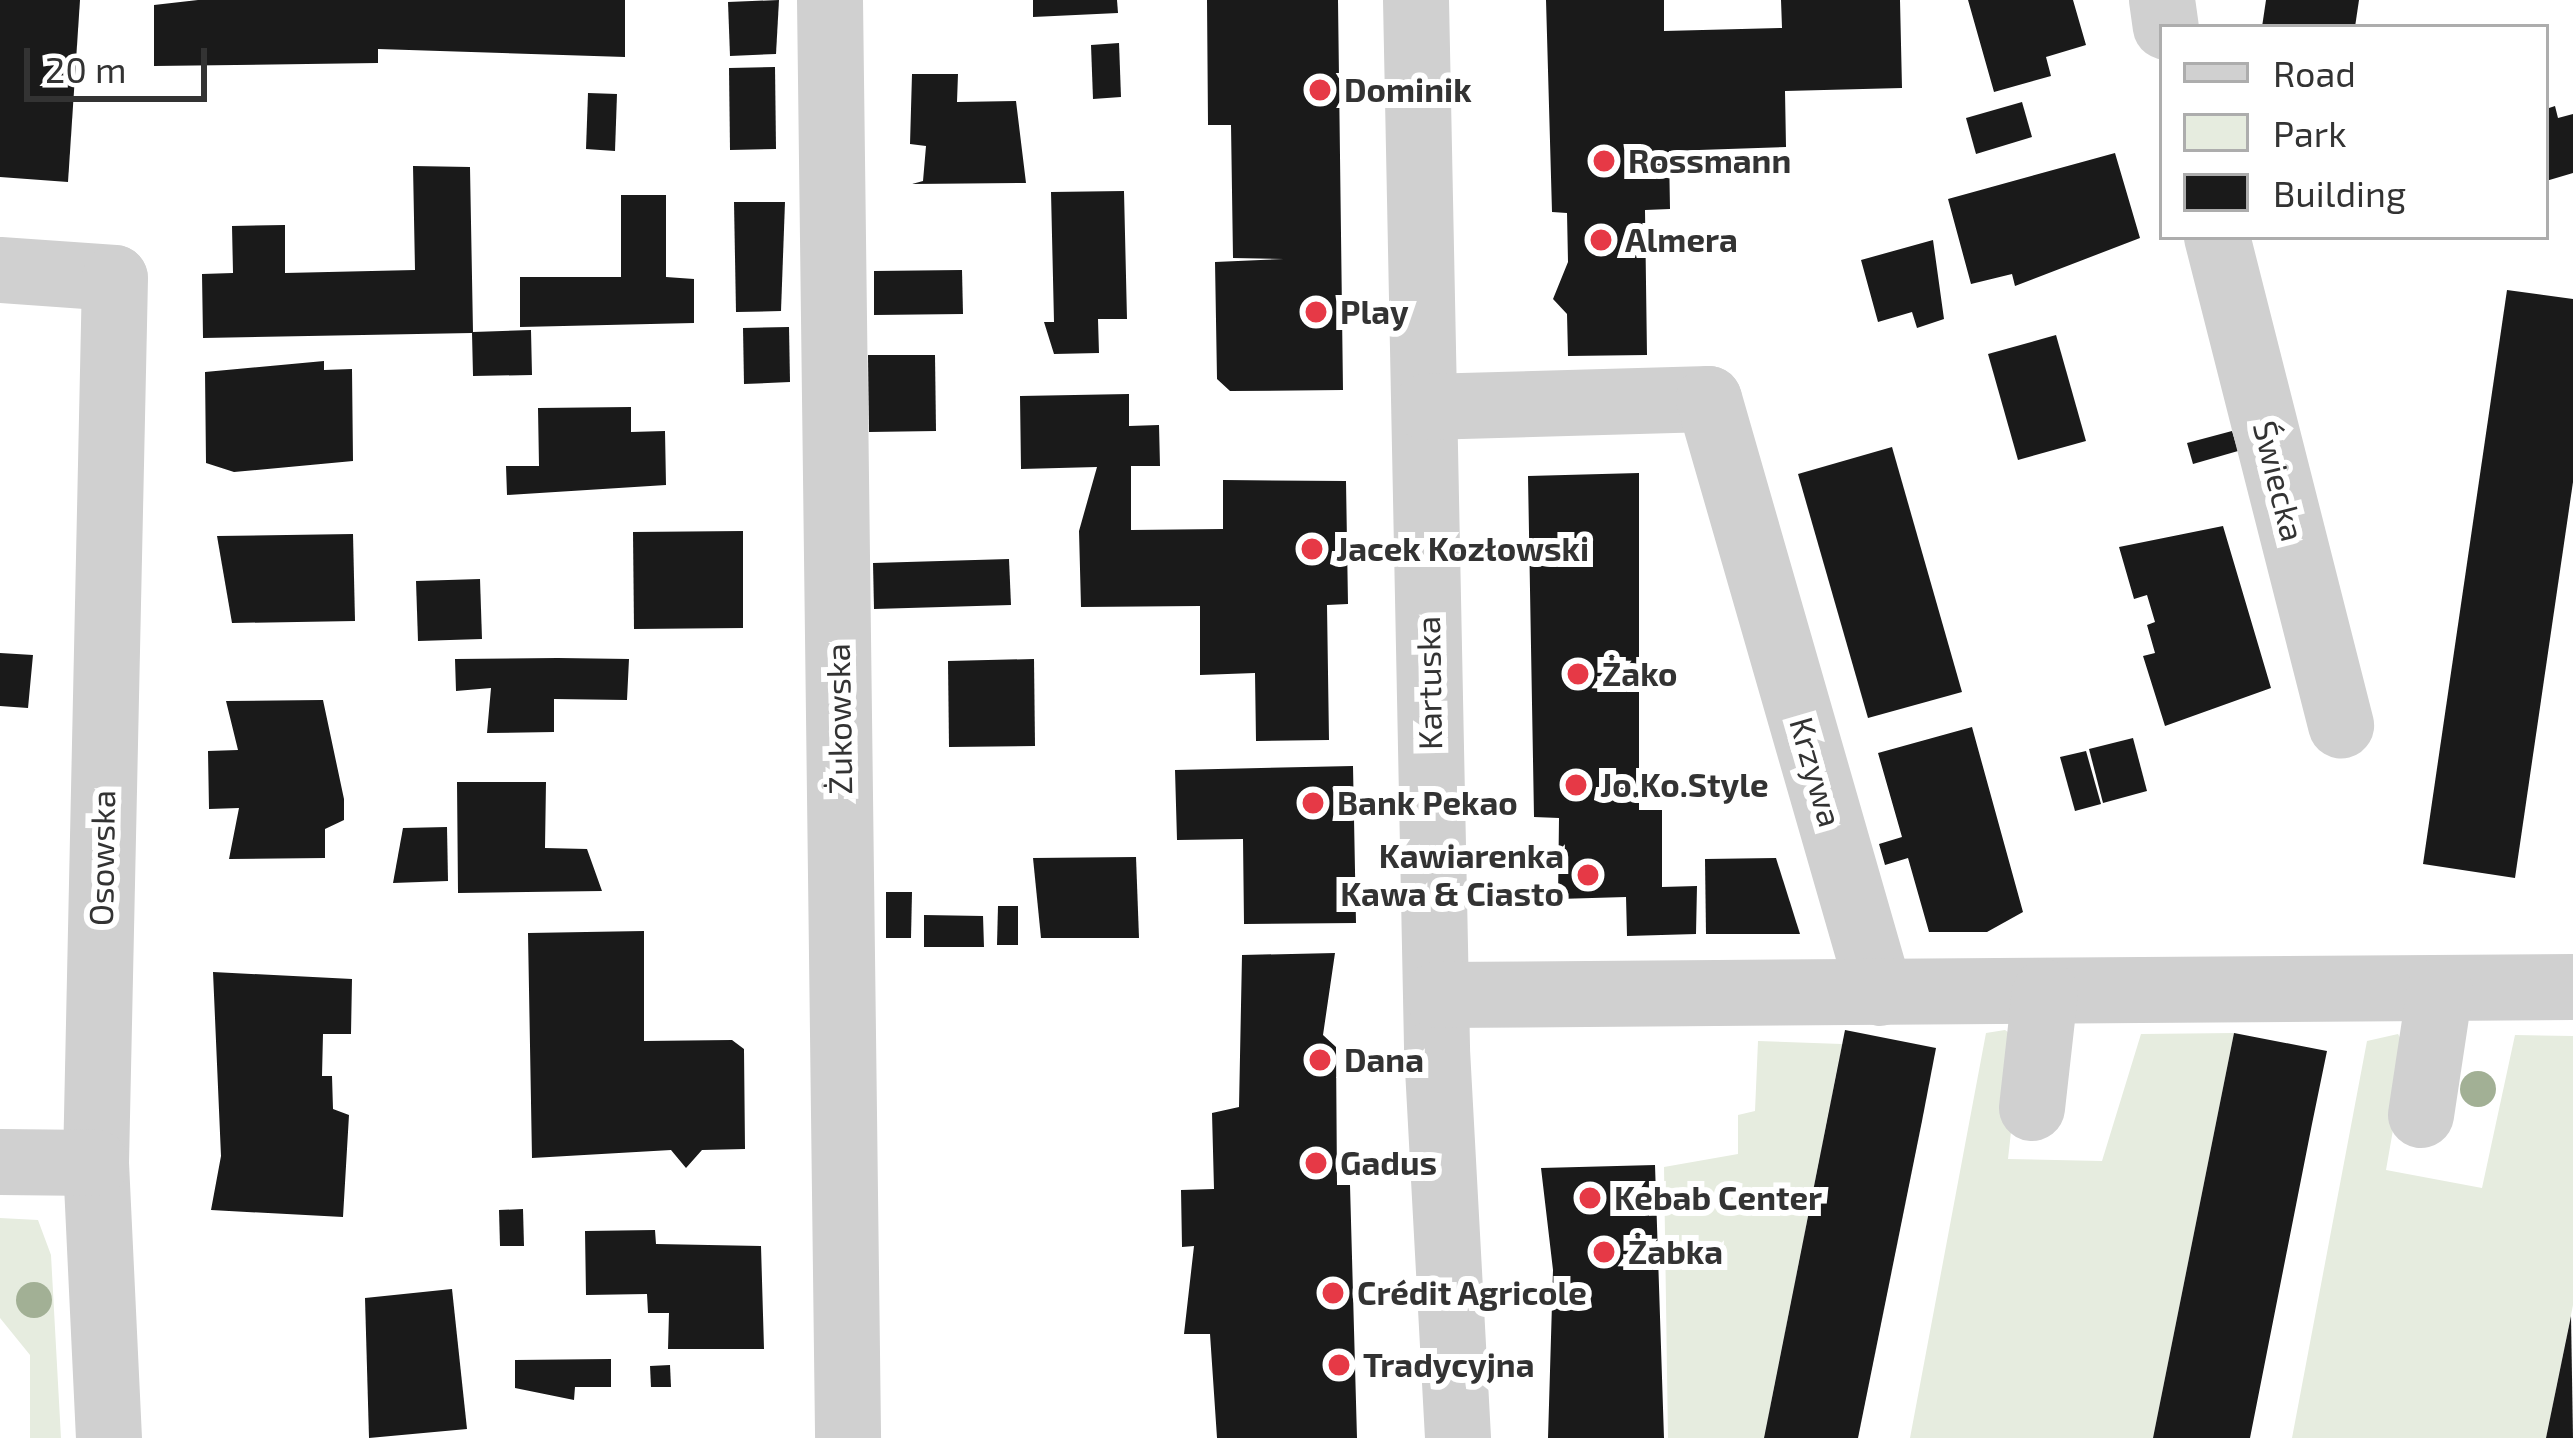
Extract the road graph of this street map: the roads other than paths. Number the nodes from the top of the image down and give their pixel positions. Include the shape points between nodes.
1 (830, 0) edge
2 (1416, 0) edge
3 (2218, 240) edge
4 (0, 270) edge
5 (1425, 407) junction
6 (2341, 725) dead end
7 (2573, 987) edge
8 (2440, 990) junction
9 (1880, 993) junction
10 (2045, 993) junction
11 (1437, 995) junction
12 (2032, 1108) dead end
13 (2422, 1115) dead end
14 (0, 1162) edge
15 (96, 1163) junction
16 (109, 1438) edge
17 (848, 1438) edge
18 (1458, 1438) edge

1 - 17 street, Żukowska
2 - 5 street, Kartuska
3 - 6 street, Świecka
4 - 15 street, Osowska via 115,278
5 - 9 street, Krzywa via 1709,399
5 - 11 street, Kartuska
7 - 8 street
8 - 10 street
8 - 13 street
9 - 10 street
9 - 11 street
10 - 12 street
11 - 18 street, Kartuska
14 - 15 street
15 - 16 street, Osowska

